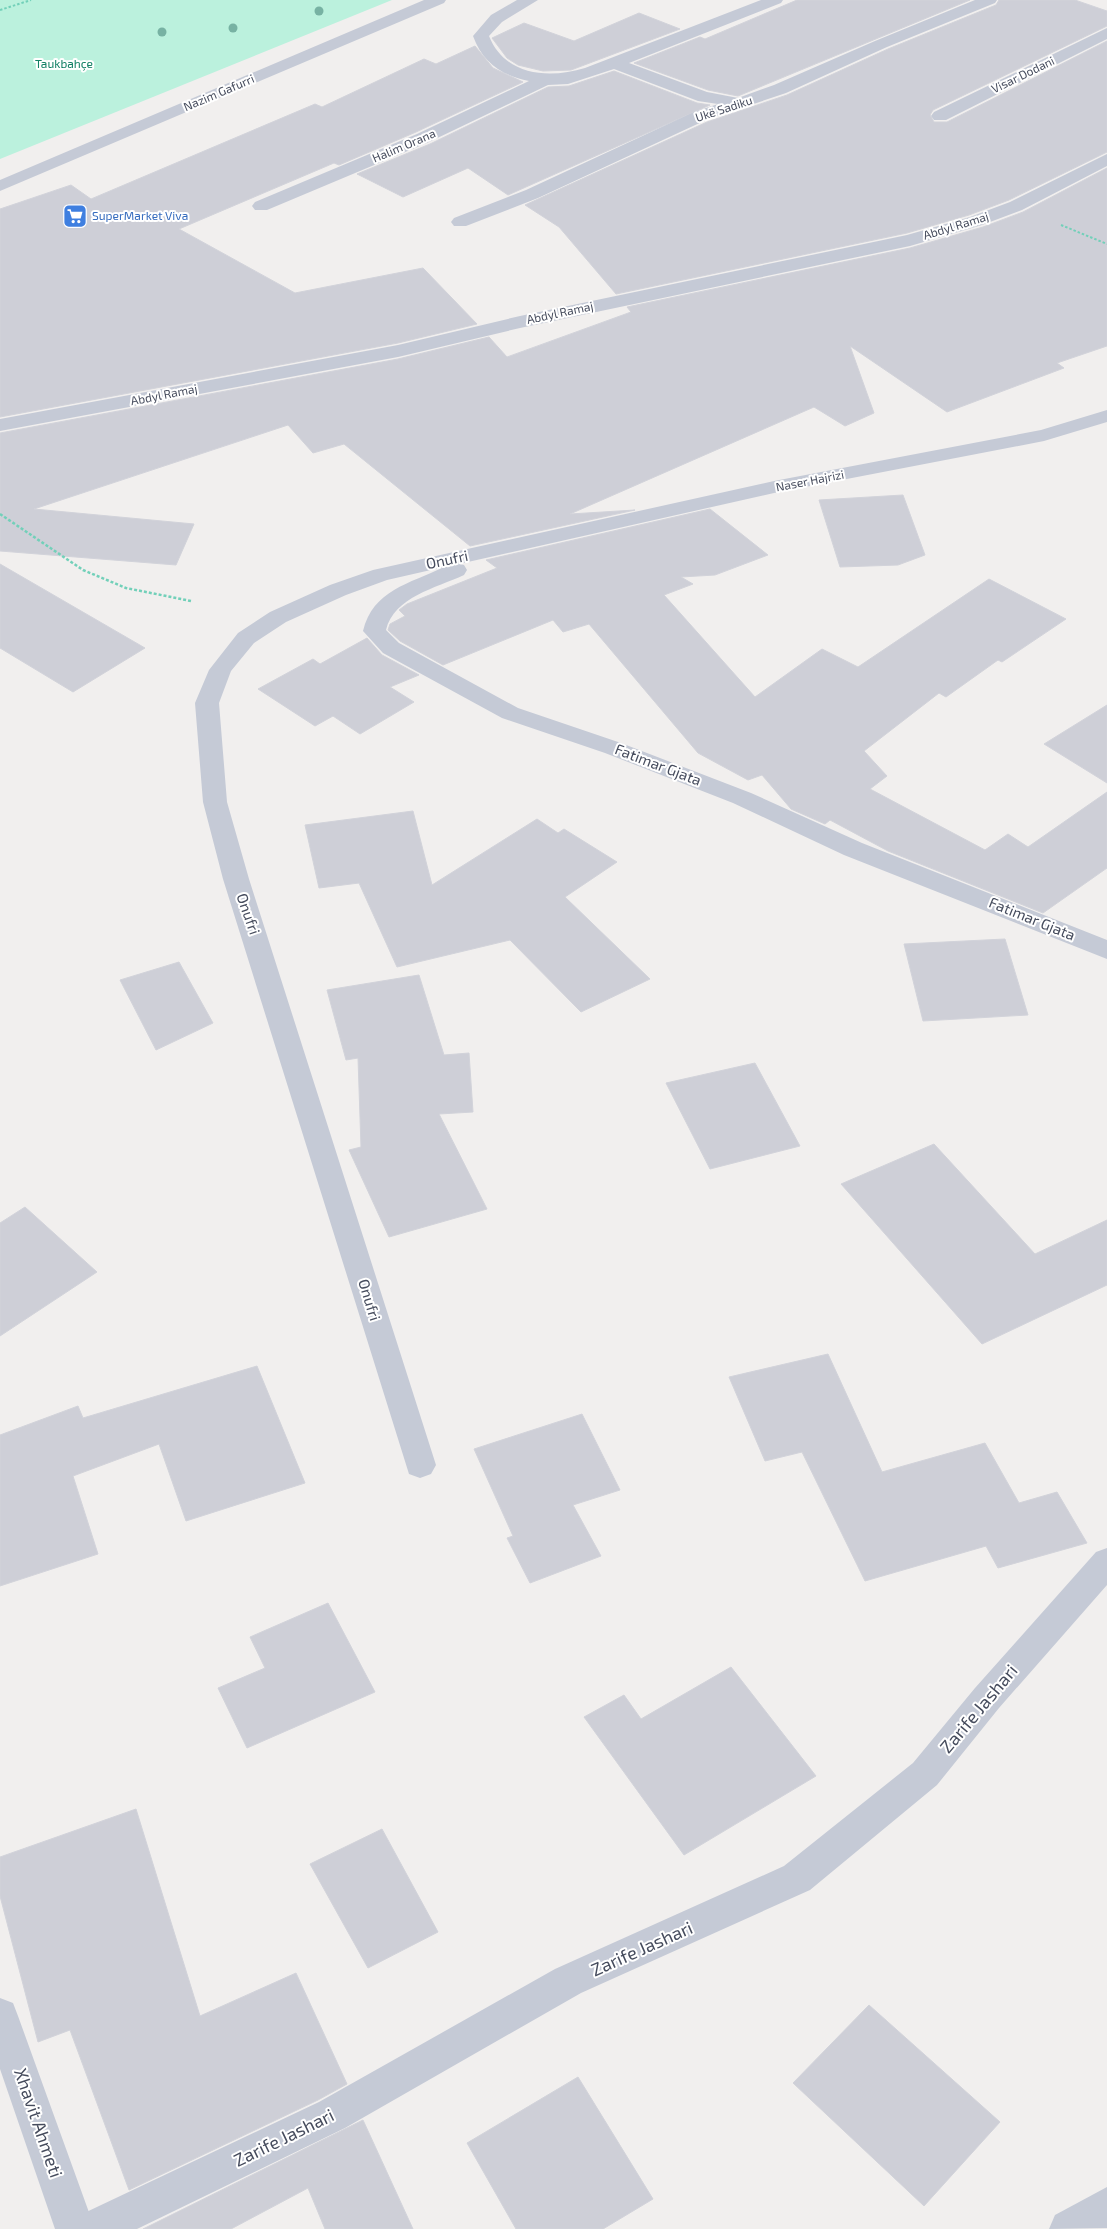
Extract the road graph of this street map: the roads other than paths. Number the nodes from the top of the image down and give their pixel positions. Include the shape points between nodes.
1 (438, 0) edge
2 (530, 0) edge
3 (775, 0) edge
4 (989, 0) edge
5 (1107, 33) edge
6 (613, 63) junction
7 (546, 80) junction
8 (738, 102) junction
9 (940, 116) dead end
10 (1107, 159) edge
11 (0, 186) edge
12 (261, 206) dead end
13 (460, 222) dead end
14 (1107, 416) edge
15 (0, 425) edge
16 (513, 547) junction
17 (1107, 950) edge
18 (420, 1465) dead end
19 (1107, 1562) edge
20 (0, 2016) edge
21 (1107, 2206) edge
22 (75, 2229) edge
23 (94, 2229) edge
24 (1069, 2229) edge

1 - 11 street, Nazim Gafurri
2 - 7 street, Halim Orana via 501,14 481,36 494,61 527,77
3 - 6 street, Halim Orana
4 - 8 street, Ukë Sadiku via 780,89
5 - 9 street, Visar Dodani
6 - 7 street, Halim Orana via 568,78
6 - 8 street via 704,98
7 - 12 street, Halim Orana via 423,138
8 - 13 street, Ukë Sadiku via 650,137 532,194
10 - 15 street, Abdyl Ramaj via 1016,206 910,240 398,350
14 - 16 street, Naser Hajrizi via 1044,435 774,487
16 - 17 street, Fatimar Gjata via 393,599 378,615 374,631 392,648 510,713 613,748 742,798 853,849
16 - 18 street, Onufri via 381,575 278,616 240,644 220,670 208,704 215,802 236,879
19 - 23 street, Zarife Jashari via 986,1698 925,1774 797,1878 568,1981 332,2115
20 - 22 street, Xhavit Ahmeti
21 - 24 street

